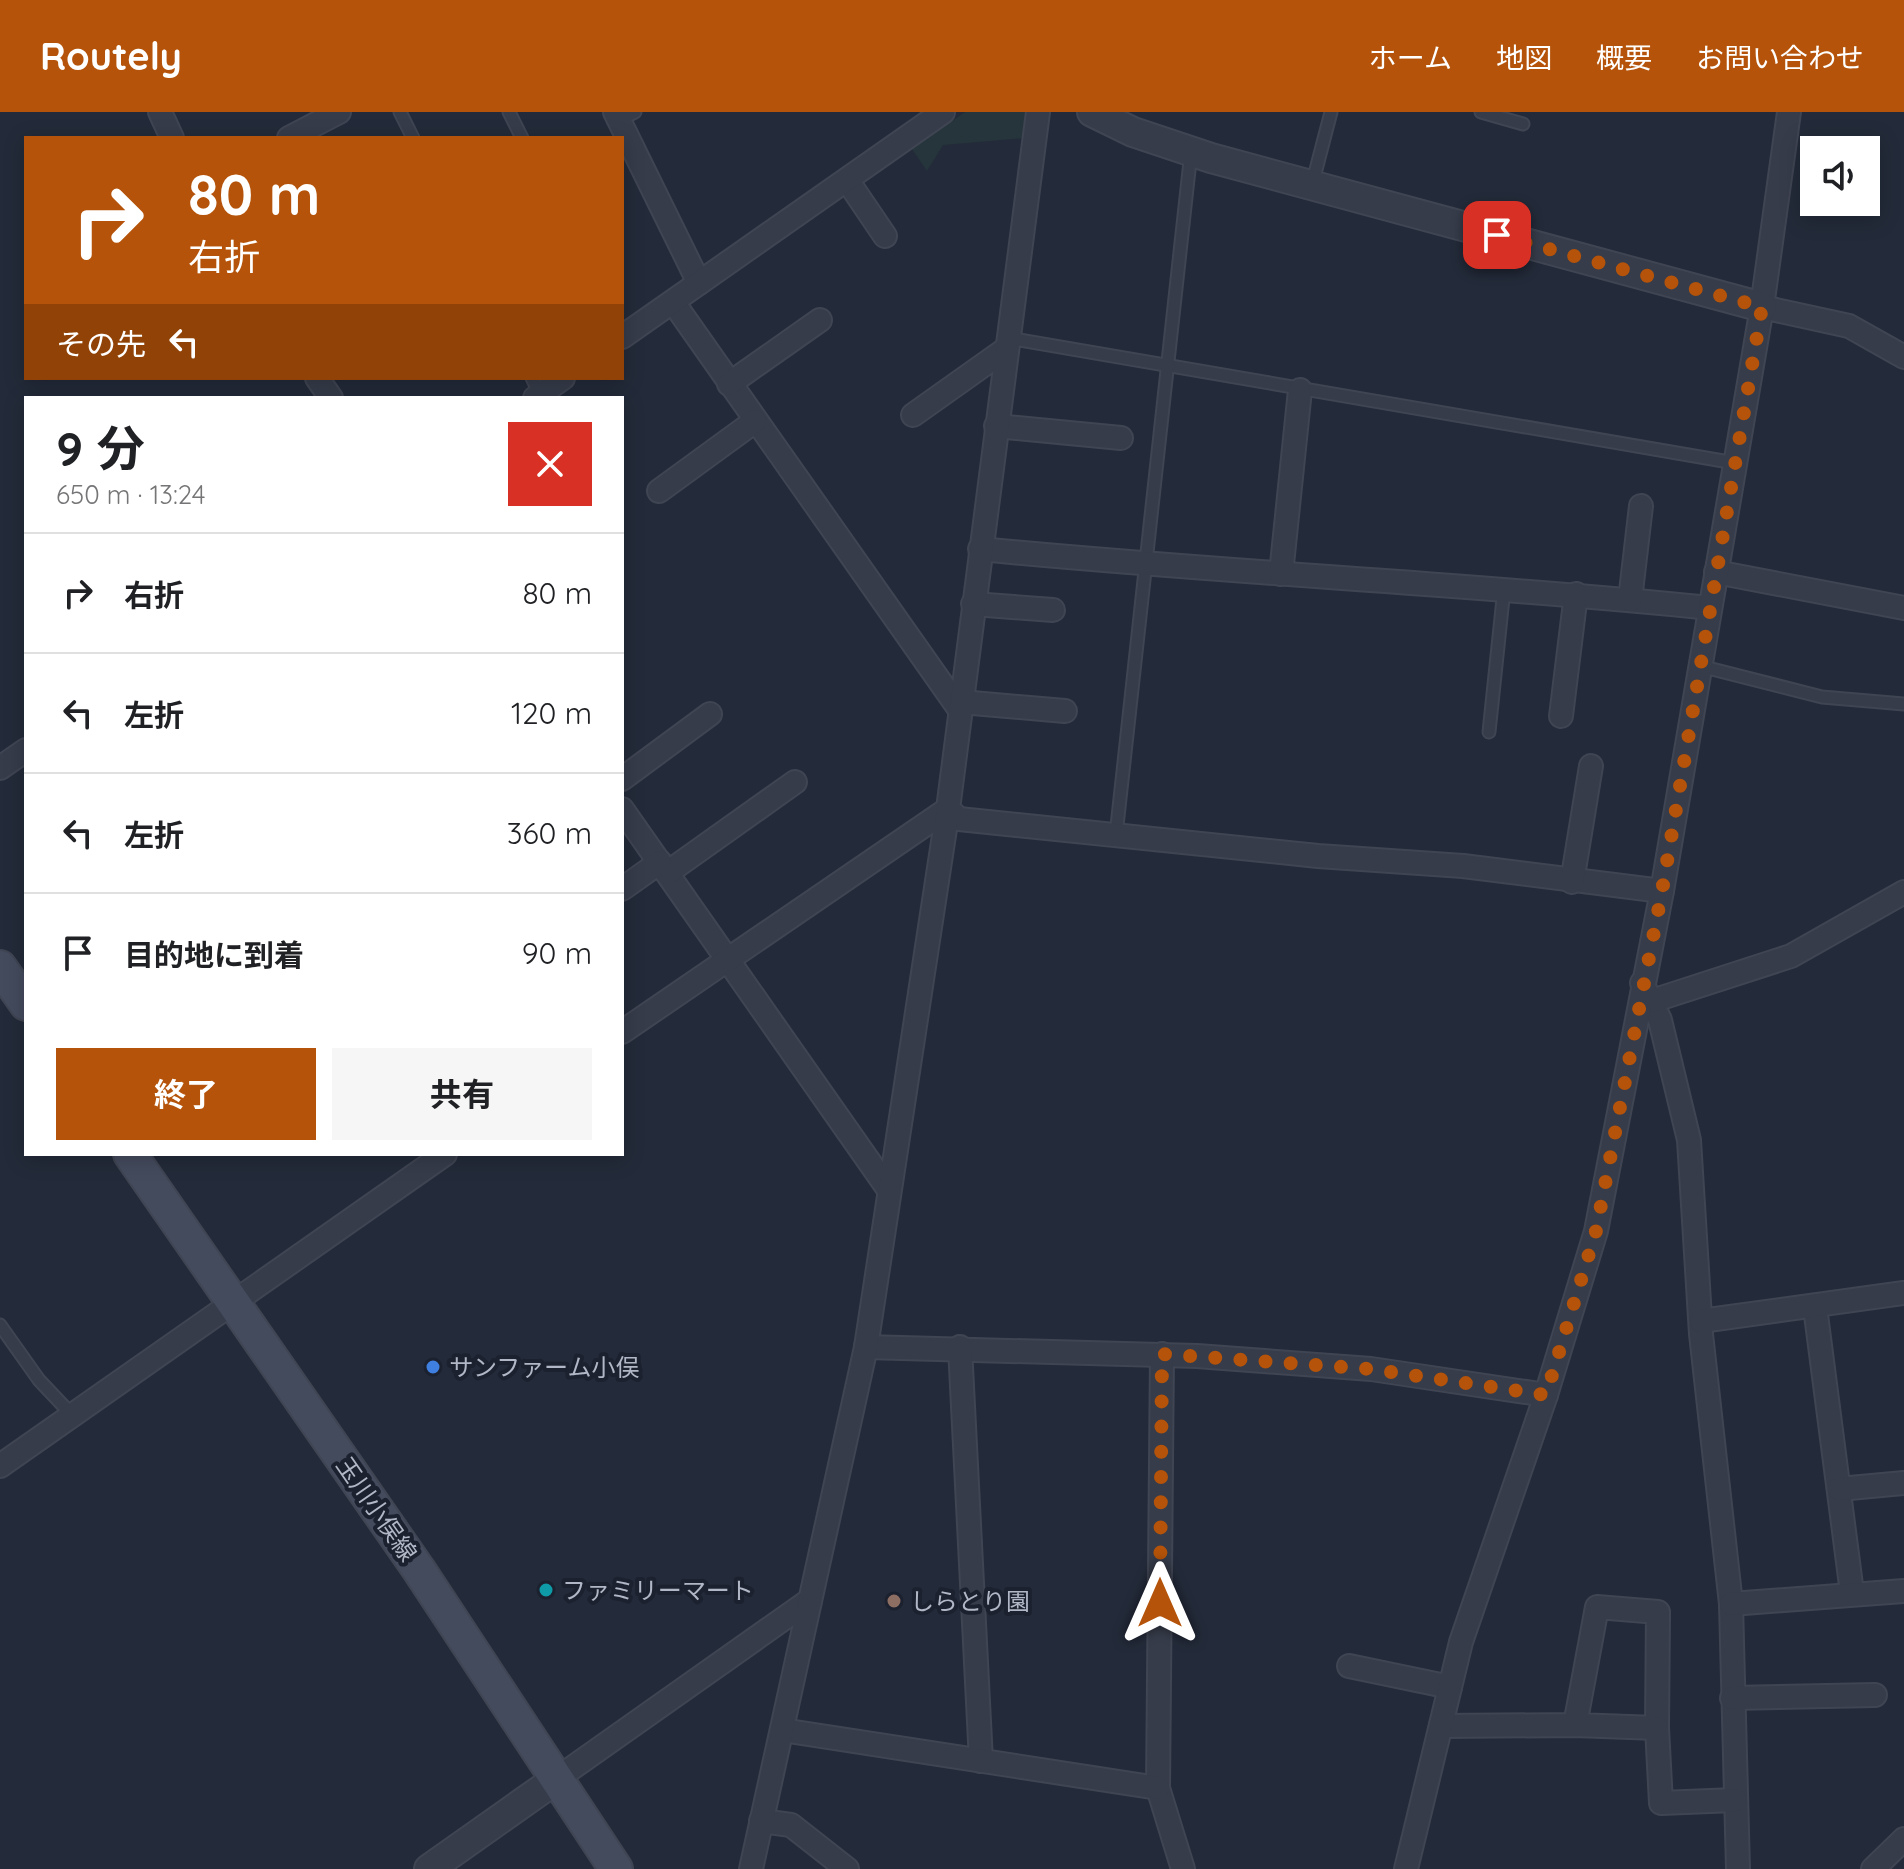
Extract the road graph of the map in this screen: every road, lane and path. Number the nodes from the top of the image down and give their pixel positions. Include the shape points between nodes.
1 (160, 112) edge
2 (339, 112) edge
3 (400, 112) edge
4 (509, 112) edge
5 (943, 112) edge
6 (1038, 112) edge
7 (1092, 112) edge
8 (1331, 112) edge
9 (1481, 112) edge
10 (1789, 112) edge
11 (623, 115) edge
12 (1523, 124) dead end
13 (171, 136) edge
14 (293, 136) edge
15 (412, 136) edge
16 (521, 136) edge
17 (1191, 151) junction
18 (847, 180) junction
19 (1312, 185) junction
20 (885, 236) dead end
21 (699, 283) junction
22 (673, 302) junction
23 (1762, 307) junction
24 (820, 320) dead end
25 (624, 336) edge
26 (1007, 344) junction
27 (1904, 357) edge
28 (1170, 367) junction
29 (558, 380) edge
30 (729, 384) junction
31 (536, 390) edge
32 (1300, 390) junction
33 (913, 415) dead end
34 (755, 421) junction
35 (996, 426) junction
36 (1121, 438) dead end
37 (1735, 463) junction
38 (659, 491) dead end
39 (1641, 506) dead end
40 (980, 549) junction
41 (1145, 565) junction
42 (1716, 572) junction
43 (1281, 574) junction
44 (1504, 587) junction
45 (1576, 594) junction
46 (1630, 600) junction
47 (973, 604) junction
48 (1710, 608) junction
49 (1904, 608) edge
50 (1053, 610) dead end
51 (1700, 666) junction
52 (1904, 704) edge
53 (960, 706) junction
54 (1065, 711) dead end
55 (710, 714) dead end
56 (1561, 716) dead end
57 (1489, 732) dead end
58 (24, 751) edge
59 (1591, 766) dead end
60 (0, 768) edge
61 (624, 778) edge
62 (795, 782) dead end
63 (948, 809) junction
64 (624, 812) edge
65 (1116, 835) junction
66 (664, 868) junction
67 (1572, 882) junction
68 (624, 888) edge
69 (1662, 891) junction
70 (1904, 892) edge
71 (729, 959) junction
72 (0, 967) edge
73 (1647, 992) junction
74 (24, 1001) edge
75 (624, 1031) edge
76 (131, 1156) edge
77 (442, 1156) edge
78 (889, 1190) junction
79 (1904, 1293) edge
80 (234, 1304) junction
81 (1815, 1307) junction
82 (1701, 1321) junction
83 (0, 1325) edge
84 (866, 1347) junction
85 (960, 1347) junction
86 (1162, 1354) junction
87 (1546, 1395) junction
88 (73, 1416) junction
89 (0, 1466) edge
90 (1904, 1483) edge
91 (1839, 1489) junction
92 (1904, 1591) edge
93 (1852, 1593) junction
94 (810, 1600) junction
95 (1731, 1604) junction
96 (1349, 1666) dead end
97 (1450, 1687) junction
98 (1875, 1695) dead end
99 (1732, 1698) junction
100 (1575, 1725) junction
101 (1441, 1726) junction
102 (1657, 1728) junction
103 (782, 1730) junction
104 (981, 1761) junction
105 (555, 1780) junction
106 (1158, 1788) junction
107 (1735, 1800) junction
108 (761, 1821) junction
109 (1904, 1839) edge
110 (429, 1869) edge
111 (616, 1869) edge
112 (751, 1869) edge
113 (847, 1869) edge
114 (1183, 1869) edge
115 (1406, 1869) edge
116 (1738, 1869) edge
117 (1873, 1869) edge

1 - 13 street
2 - 14 street
3 - 15 lane
4 - 16 lane
5 - 18 street
6 - 26 street
7 - 17 street
8 - 19 lane
9 - 12 lane
10 - 23 street
11 - 21 street
17 - 19 street
17 - 28 lane
18 - 20 street
18 - 21 street
19 - 23 street
21 - 22 street
22 - 25 street
22 - 30 street
23 - 27 street via 1849,326
23 - 37 street
24 - 30 street
26 - 28 lane
26 - 33 street
26 - 35 street
28 - 32 lane
28 - 41 lane
29 - 31 street
30 - 34 street
32 - 37 lane
32 - 43 street
34 - 38 street
34 - 53 street
35 - 36 street
35 - 40 street
37 - 42 street
39 - 46 street
40 - 41 street
40 - 47 street
41 - 43 street
41 - 65 lane
42 - 48 street
42 - 49 street
43 - 44 street
44 - 45 street
44 - 57 lane
45 - 46 street
45 - 56 street
46 - 48 street
47 - 50 street
47 - 53 street
48 - 51 street
51 - 52 lane via 1822,697
51 - 69 street
53 - 54 street
53 - 63 street
55 - 61 street
58 - 60 street
59 - 67 street
62 - 66 street
63 - 65 street via 959,819
63 - 71 street
63 - 78 street
64 - 66 street
65 - 67 street via 1463,866
66 - 68 street
66 - 71 street
67 - 69 street
69 - 73 street
70 - 73 street via 1791,956
71 - 75 street
71 - 78 street
72 - 74 main road
73 - 82 street via 1689,1140
73 - 87 street via 1596,1231
76 - 80 main road, 玉川小俣線
77 - 80 street
78 - 84 street
79 - 81 street
80 - 88 street
80 - 105 main road, 玉川小俣線 via 419,1570
81 - 82 street
81 - 91 street
82 - 95 street
83 - 88 lane
84 - 85 street
84 - 94 street
85 - 86 street
85 - 104 street
86 - 87 street via 1371,1369
86 - 106 street
87 - 97 street
88 - 89 street
90 - 91 street
91 - 93 street
92 - 93 street
93 - 95 street
94 - 103 street
94 - 105 street
95 - 99 street
96 - 97 street
97 - 101 street
98 - 99 street
99 - 107 street
100 - 101 street
100 - 102 street
100 - 102 street via 1597,1607 1658,1612
101 - 115 street
102 - 107 street via 1661,1803
103 - 104 street
103 - 108 street
104 - 106 street
105 - 110 street
105 - 111 main road, 玉川小俣線
106 - 114 street
107 - 116 street
108 - 112 street
108 - 113 street via 791,1825
109 - 117 street

